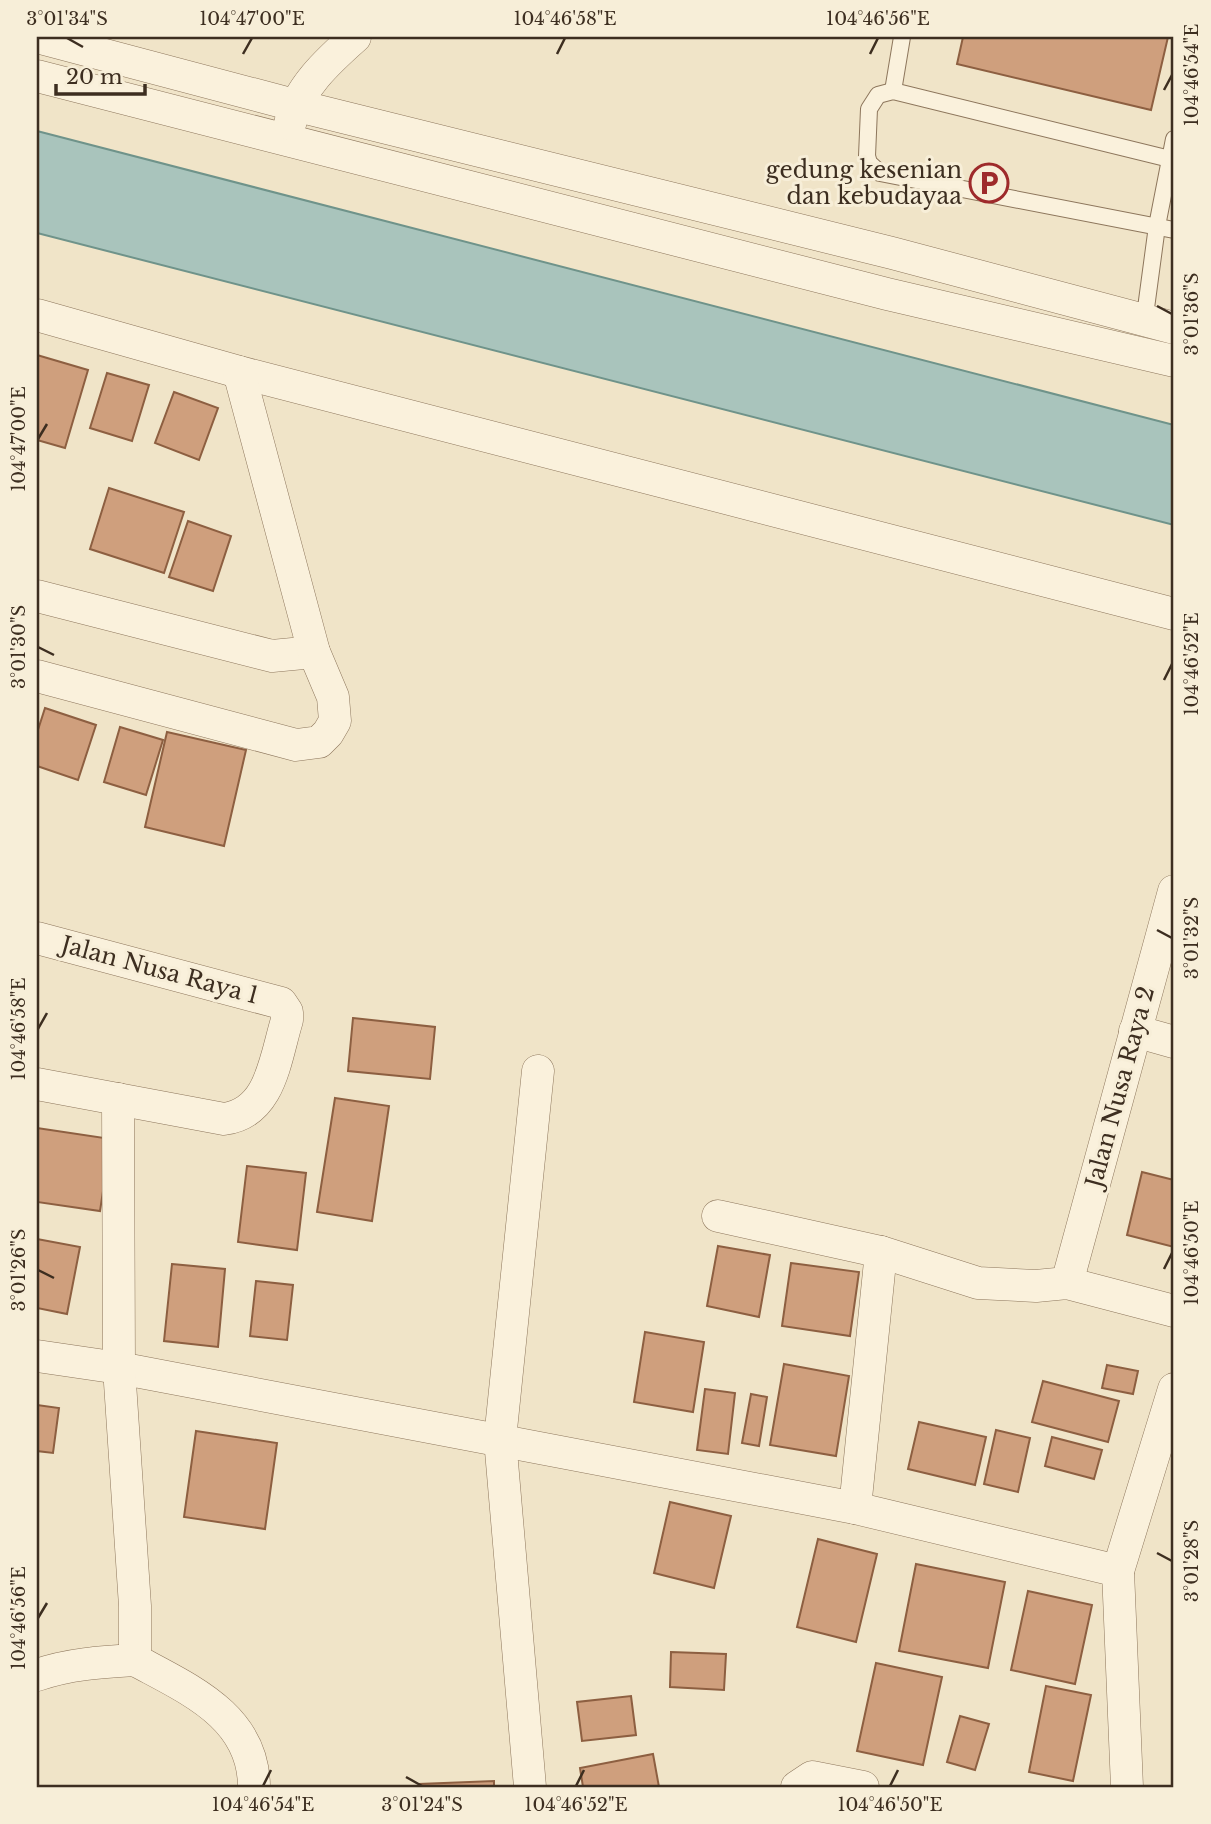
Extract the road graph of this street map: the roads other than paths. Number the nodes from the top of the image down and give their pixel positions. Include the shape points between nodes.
1 (37, 37) edge
2 (355, 37) edge
3 (902, 37) edge
4 (37, 76) edge
5 (893, 91) junction
6 (294, 105) junction
7 (1174, 139) edge
8 (287, 141) junction
9 (1173, 160) edge
10 (1157, 226) junction
11 (1174, 230) edge
12 (892, 253) junction
13 (887, 295) junction
14 (37, 315) edge
15 (1160, 324) edge
16 (1141, 354) junction
17 (1174, 361) edge
18 (239, 372) junction
19 (37, 596) edge
20 (1174, 614) edge
21 (314, 652) junction
22 (37, 676) edge
23 (1174, 894) edge
24 (37, 938) edge
25 (1135, 1031) junction
26 (1174, 1042) edge
27 (538, 1071) dead end
28 (37, 1084) edge
29 (117, 1099) junction
30 (718, 1216) dead end
31 (881, 1252) junction
32 (1067, 1283) junction
33 (1174, 1311) edge
34 (37, 1356) edge
35 (119, 1368) junction
36 (1174, 1389) edge
37 (500, 1439) junction
38 (855, 1508) junction
39 (1118, 1571) junction
40 (135, 1660) junction
41 (37, 1675) edge
42 (254, 1787) edge
43 (530, 1787) edge
44 (797, 1787) edge
45 (863, 1787) edge
46 (1127, 1787) edge

1 - 6 street
2 - 6 street via 334,55
3 - 5 lane
4 - 8 street
5 - 9 lane
5 - 10 lane via 878,95 869,109 867,156 880,173
6 - 8 street
6 - 12 street
7 - 9 lane
8 - 13 street
9 - 10 lane
10 - 11 lane
10 - 15 lane
12 - 13 street
12 - 15 street
13 - 16 street
14 - 18 street
15 - 16 lane
16 - 17 street
18 - 20 street
18 - 21 street
19 - 21 street via 272,656
21 - 22 street via 333,697 335,721 319,742 307,745
23 - 25 street, Jalan Nusa Raya 2
24 - 29 street, Jalan Nusa Raya 1 via 242,991 281,1003 287,1012 264,1093 241,1117 224,1119
25 - 26 street
25 - 32 street, Jalan Nusa Raya 2
27 - 37 street
28 - 29 street, Jalan Nusa Raya 1
29 - 35 street
30 - 31 street
31 - 32 street via 978,1283
31 - 38 street
32 - 33 street
34 - 35 street
35 - 37 street
35 - 40 street
36 - 39 street
37 - 38 street
37 - 43 street
38 - 39 street
39 - 46 street
40 - 41 street via 82,1664
40 - 42 street via 201,1696 229,1718 245,1745
44 - 45 street via 811,1777

